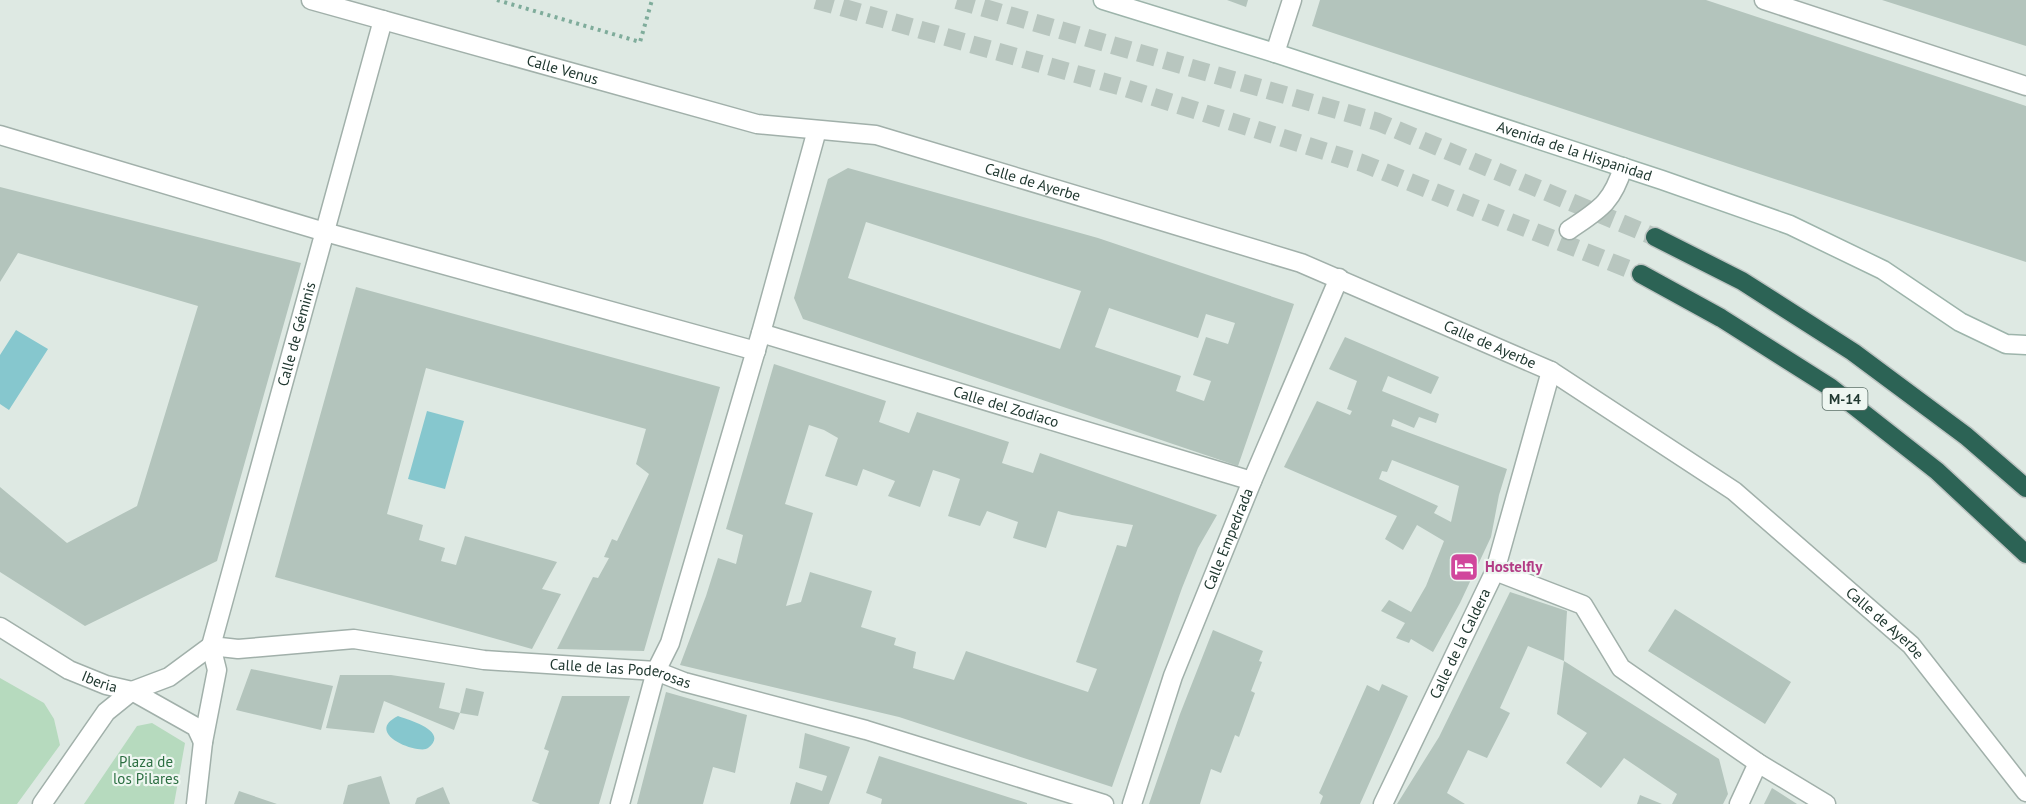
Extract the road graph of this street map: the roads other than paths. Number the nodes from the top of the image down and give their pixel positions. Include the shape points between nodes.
1 (311, 0) edge
2 (1103, 0) edge
3 (1292, 0) edge
4 (1764, 0) edge
5 (383, 20) junction
6 (1275, 53) junction
7 (2026, 86) edge
8 (817, 130) junction
9 (0, 135) edge
10 (1623, 167) junction
11 (1569, 230) dead end
12 (325, 232) junction
13 (1655, 237) tunnel mouth
14 (1641, 274) tunnel mouth
15 (1339, 278) junction
16 (759, 342) junction
17 (2026, 345) edge
18 (1551, 371) junction
19 (1252, 481) junction
20 (2026, 488) edge
21 (2026, 554) edge
22 (1494, 571) junction
23 (0, 627) edge
24 (211, 646) junction
25 (656, 671) junction
26 (132, 691) junction
27 (203, 742) junction
28 (1758, 763) junction
29 (2026, 792) edge
30 (42, 804) edge
31 (196, 804) edge
32 (620, 804) edge
33 (1104, 804) edge
34 (1132, 804) edge
35 (1383, 804) edge
36 (1739, 804) edge
37 (1826, 804) edge

1 - 5 street, Calle Venus
2 - 6 street, Avenida de la Hispanidad
3 - 6 street
4 - 7 street
5 - 8 street, Calle Venus via 757,124
5 - 12 street, Calle de Géminis
6 - 10 street, Avenida de la Hispanidad
8 - 15 street, Calle de Ayerbe via 876,135 1301,263
8 - 16 street
9 - 12 street, Calle del Zodíaco
10 - 11 street via 1617,187 1603,207
10 - 17 street, Avenida de la Hispanidad via 1790,225 1883,270 1960,322 2006,344
12 - 16 street, Calle del Zodíaco
12 - 24 street, Calle de Géminis
13 - 20 highway, M-14 via 1742,281 1852,352 1966,436
14 - 21 highway, M-14 via 1721,318 1830,387 1937,471
15 - 18 street, Calle de Ayerbe
15 - 19 street, Calle Empedrada
16 - 19 street, Calle del Zodíaco
16 - 25 street via 670,643
18 - 22 street, Calle de la Caldera
18 - 29 street, Calle de Ayerbe via 1734,491 1911,645
19 - 34 street, Calle Empedrada via 1173,676
22 - 28 street via 1583,605 1621,668
22 - 35 street, Calle de la Caldera
23 - 26 street, Iberia via 69,670
24 - 25 street, Calle de las Poderosas via 238,649 354,639 484,660
24 - 26 street via 169,677
24 - 27 street via 217,670
25 - 32 street
25 - 33 street, Calle de las Poderosas via 684,682 866,730
26 - 27 street, Iberia via 196,726
26 - 30 street via 106,712
27 - 31 street
28 - 36 street
28 - 37 street

